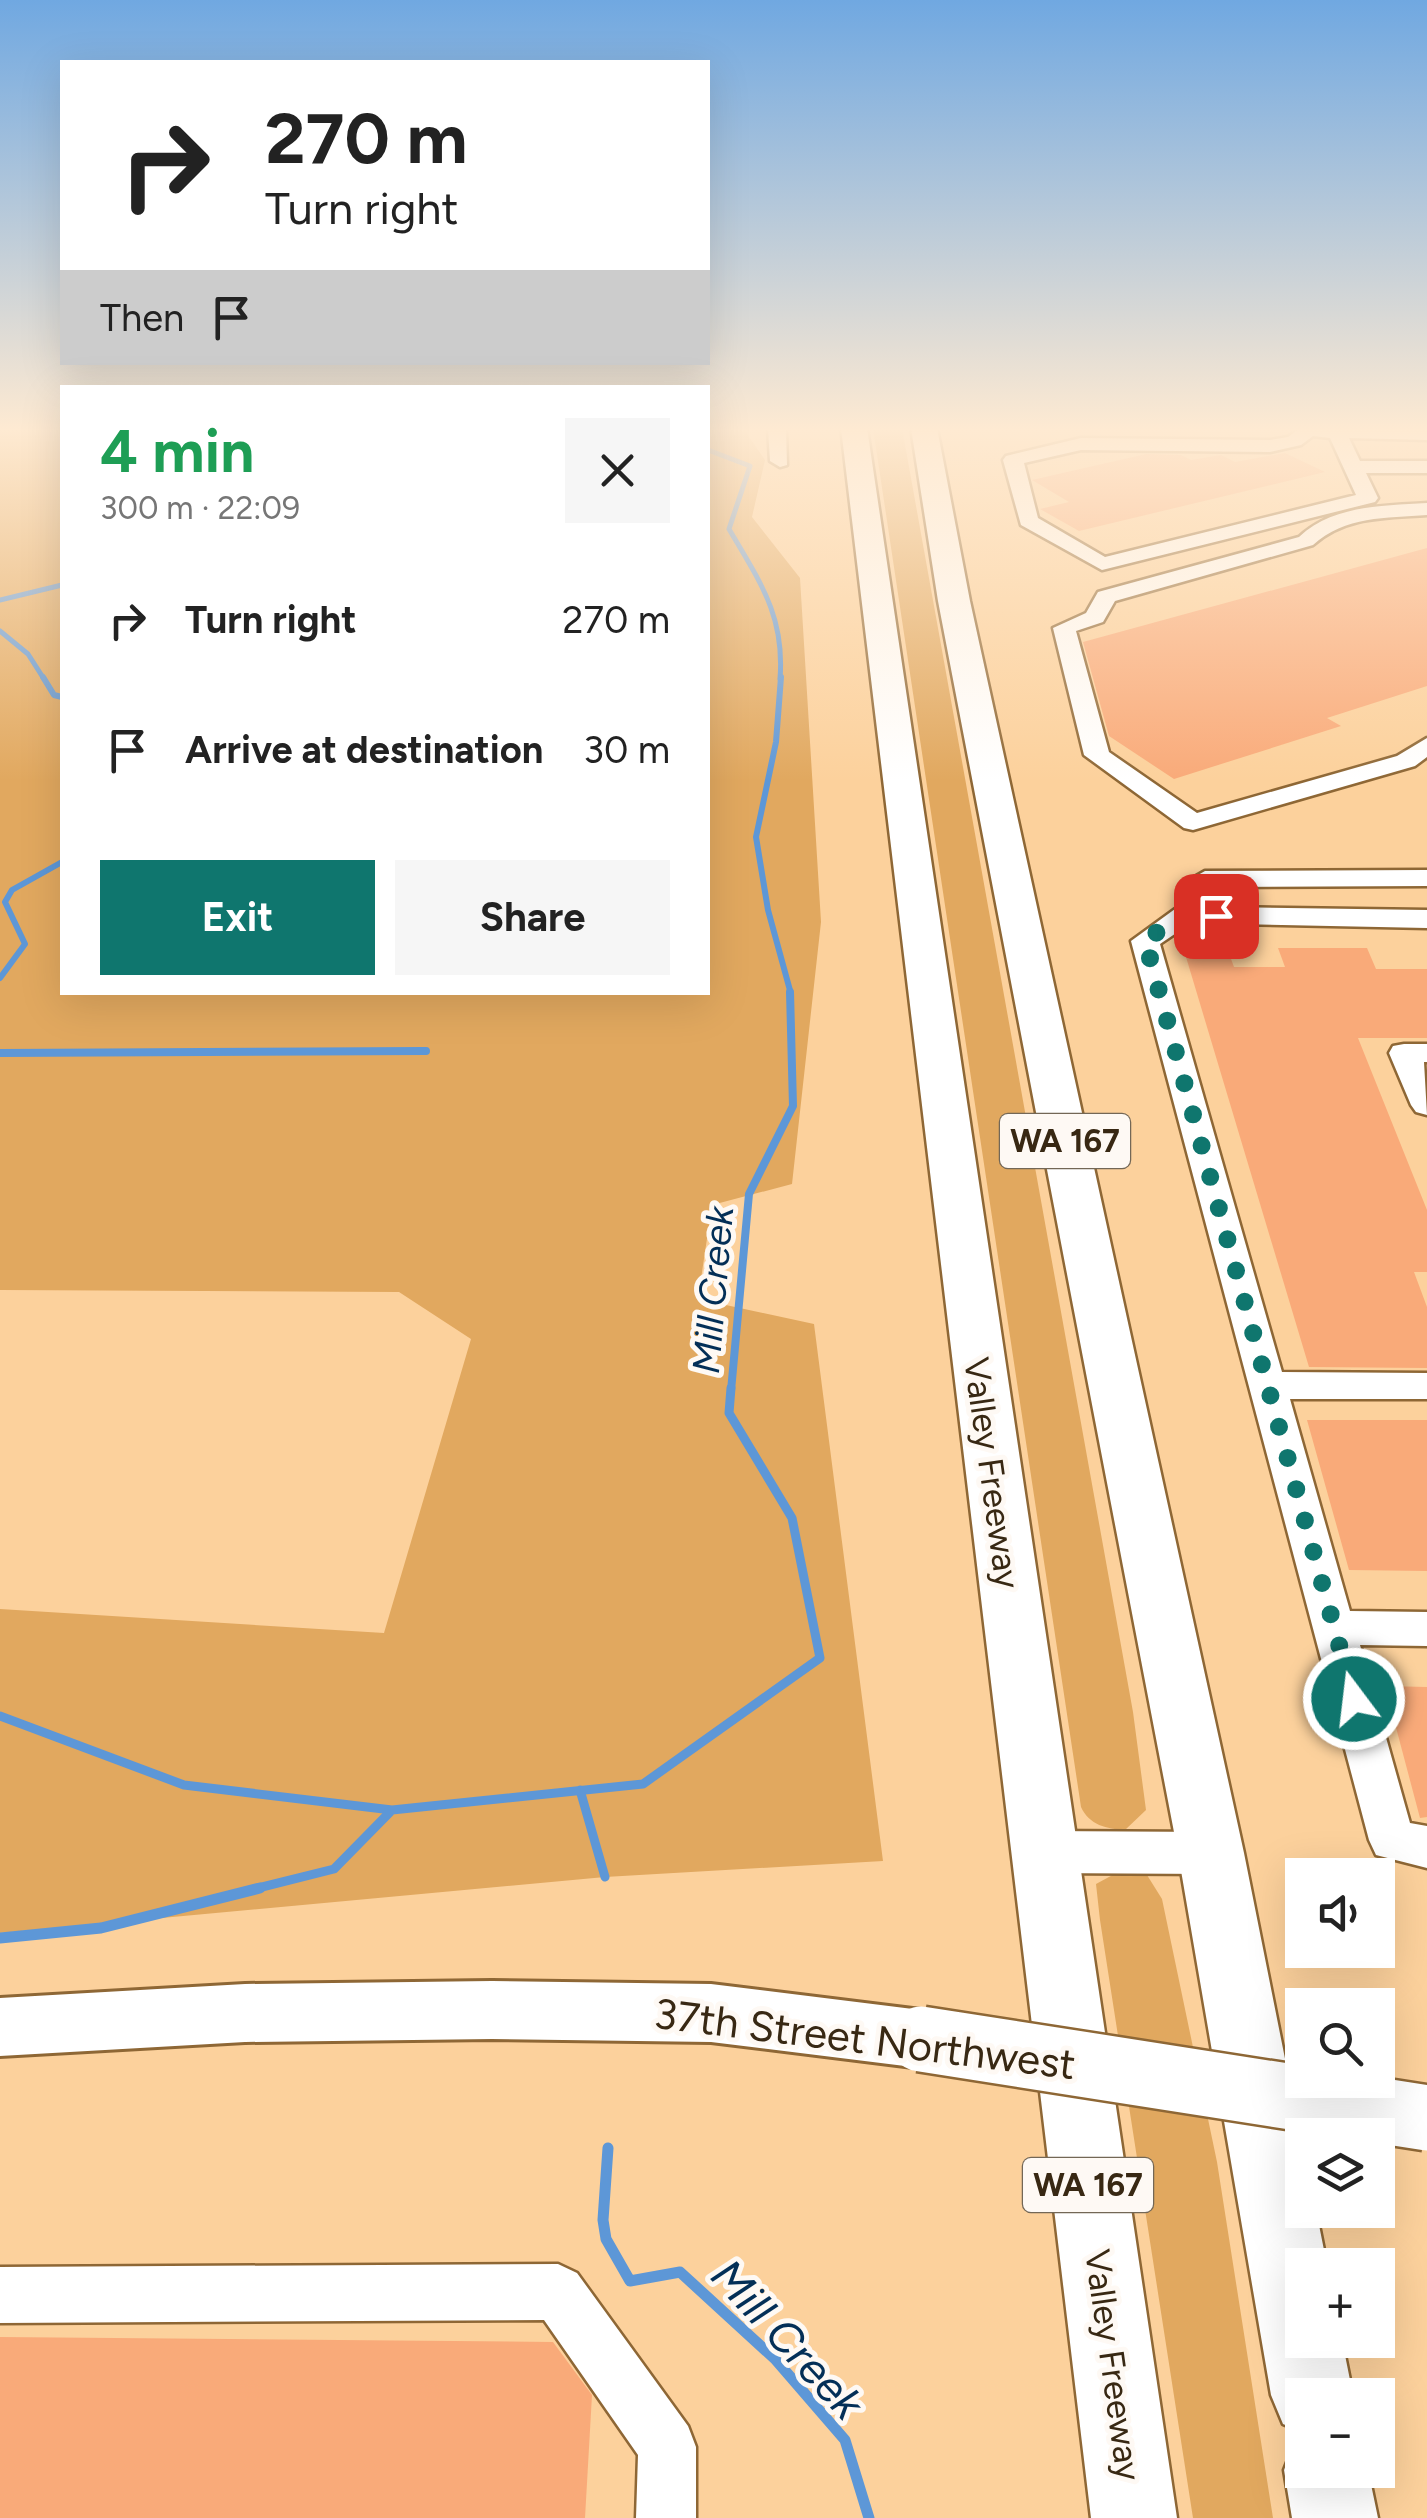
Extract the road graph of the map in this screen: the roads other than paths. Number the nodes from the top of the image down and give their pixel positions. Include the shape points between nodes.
1 (870, 546) edge
2 (944, 546) edge
3 (1070, 546) edge
4 (1175, 546) edge
5 (1290, 546) edge
6 (1427, 745) edge
7 (1427, 878) edge
8 (1216, 916) junction
9 (1427, 919) edge
10 (1427, 1053) edge
11 (1427, 1105) edge
12 (1267, 1385) junction
13 (1427, 1386) edge
14 (1334, 1628) junction
15 (1427, 1628) edge
16 (1427, 1848) edge
17 (1042, 1852) junction
18 (1212, 1854) junction
19 (0, 2027) edge
20 (1427, 2118) edge
21 (0, 2295) edge
22 (1309, 2378) edge
23 (1329, 2488) edge
24 (666, 2518) edge
25 (1134, 2518) edge
26 (1335, 2518) edge

1 - 17 highway, Valley Freeway / WA 167
2 - 18 highway, WA 167
3 - 4 street via 1102,564
5 - 6 street via 1106,597 1095,617 1064,628 1097,754 1192,822 1406,760
7 - 8 street via 1205,879
8 - 9 street
8 - 12 street via 1184,915 1145,940
10 - 11 street via 1404,1053
12 - 13 street
12 - 14 street
14 - 15 street
14 - 16 street via 1392,1840
17 - 18 street
17 - 25 highway, Valley Freeway / WA 167
18 - 22 highway, WA 167
19 - 20 main road, 37th Street Northwest, bridge via 245,2013 710,2013
21 - 24 street via 558,2292 667,2447
23 - 26 highway

